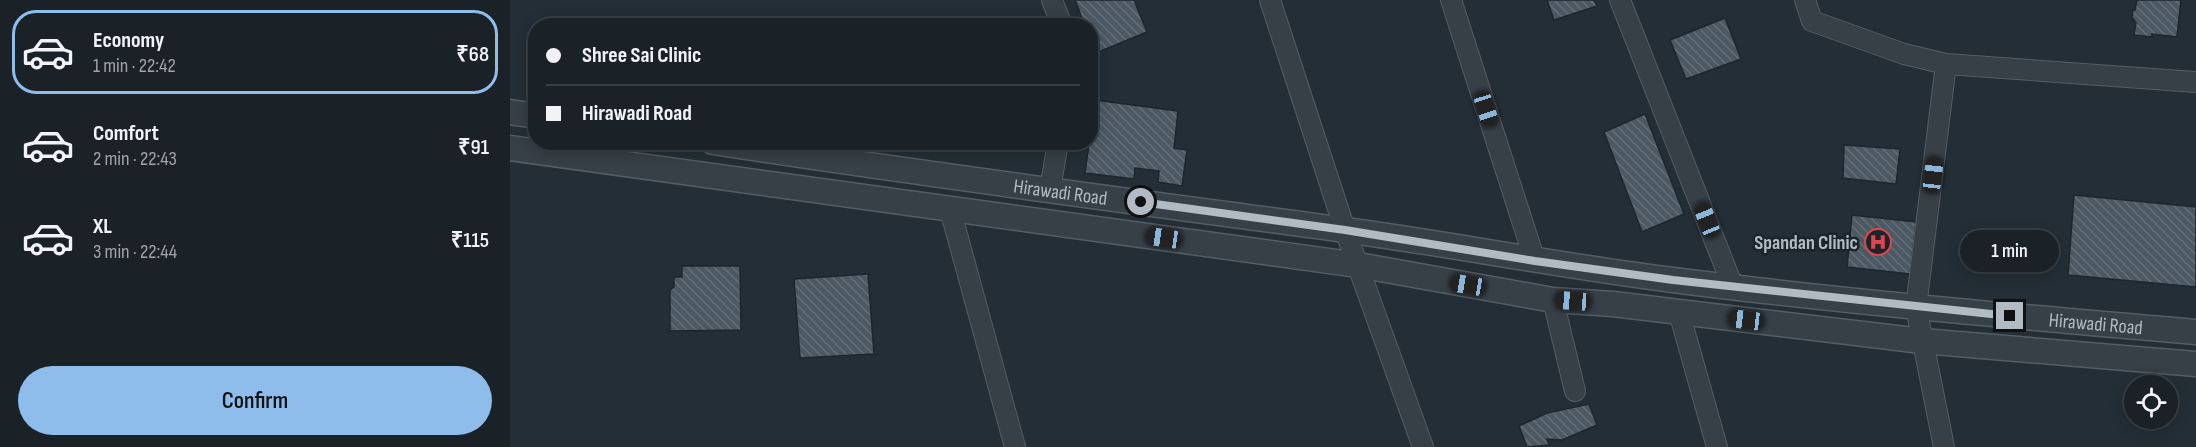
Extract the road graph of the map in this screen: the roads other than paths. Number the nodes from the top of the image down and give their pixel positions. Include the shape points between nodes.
1 (1052, 0) edge
2 (1270, 0) edge
3 (1451, 0) edge
4 (1620, 0) edge
5 (1805, 0) edge
6 (1059, 18) edge
7 (1946, 64) junction
8 (2196, 82) edge
9 (510, 112) edge
10 (528, 115) edge
11 (510, 148) edge
12 (766, 150) edge
13 (1057, 150) edge
14 (1050, 190) junction
15 (950, 209) junction
16 (1345, 230) junction
17 (1535, 261) junction
18 (1358, 265) junction
19 (1733, 287) junction
20 (1552, 300) junction
21 (1916, 307) junction
22 (1679, 312) junction
23 (2196, 332) edge
24 (1922, 341) junction
25 (2196, 364) edge
26 (1575, 391) dead end
27 (1015, 447) edge
28 (1424, 447) edge
29 (1717, 447) edge
30 (1944, 447) edge

1 - 6 street
2 - 16 street
3 - 17 street
4 - 19 street
5 - 7 street via 1812,21 1904,54
7 - 8 street
7 - 21 street
9 - 10 street
11 - 15 street
12 - 14 street, Hirawadi Road
13 - 14 street
14 - 16 street, Hirawadi Road
15 - 18 street
15 - 27 street
16 - 17 street, Hirawadi Road
16 - 18 street
17 - 19 street, Hirawadi Road
18 - 20 street
18 - 28 street
19 - 21 street, Hirawadi Road
20 - 22 street
20 - 26 street
21 - 23 street, Hirawadi Road
21 - 24 street
22 - 24 street
22 - 29 street
24 - 25 street
24 - 30 street

